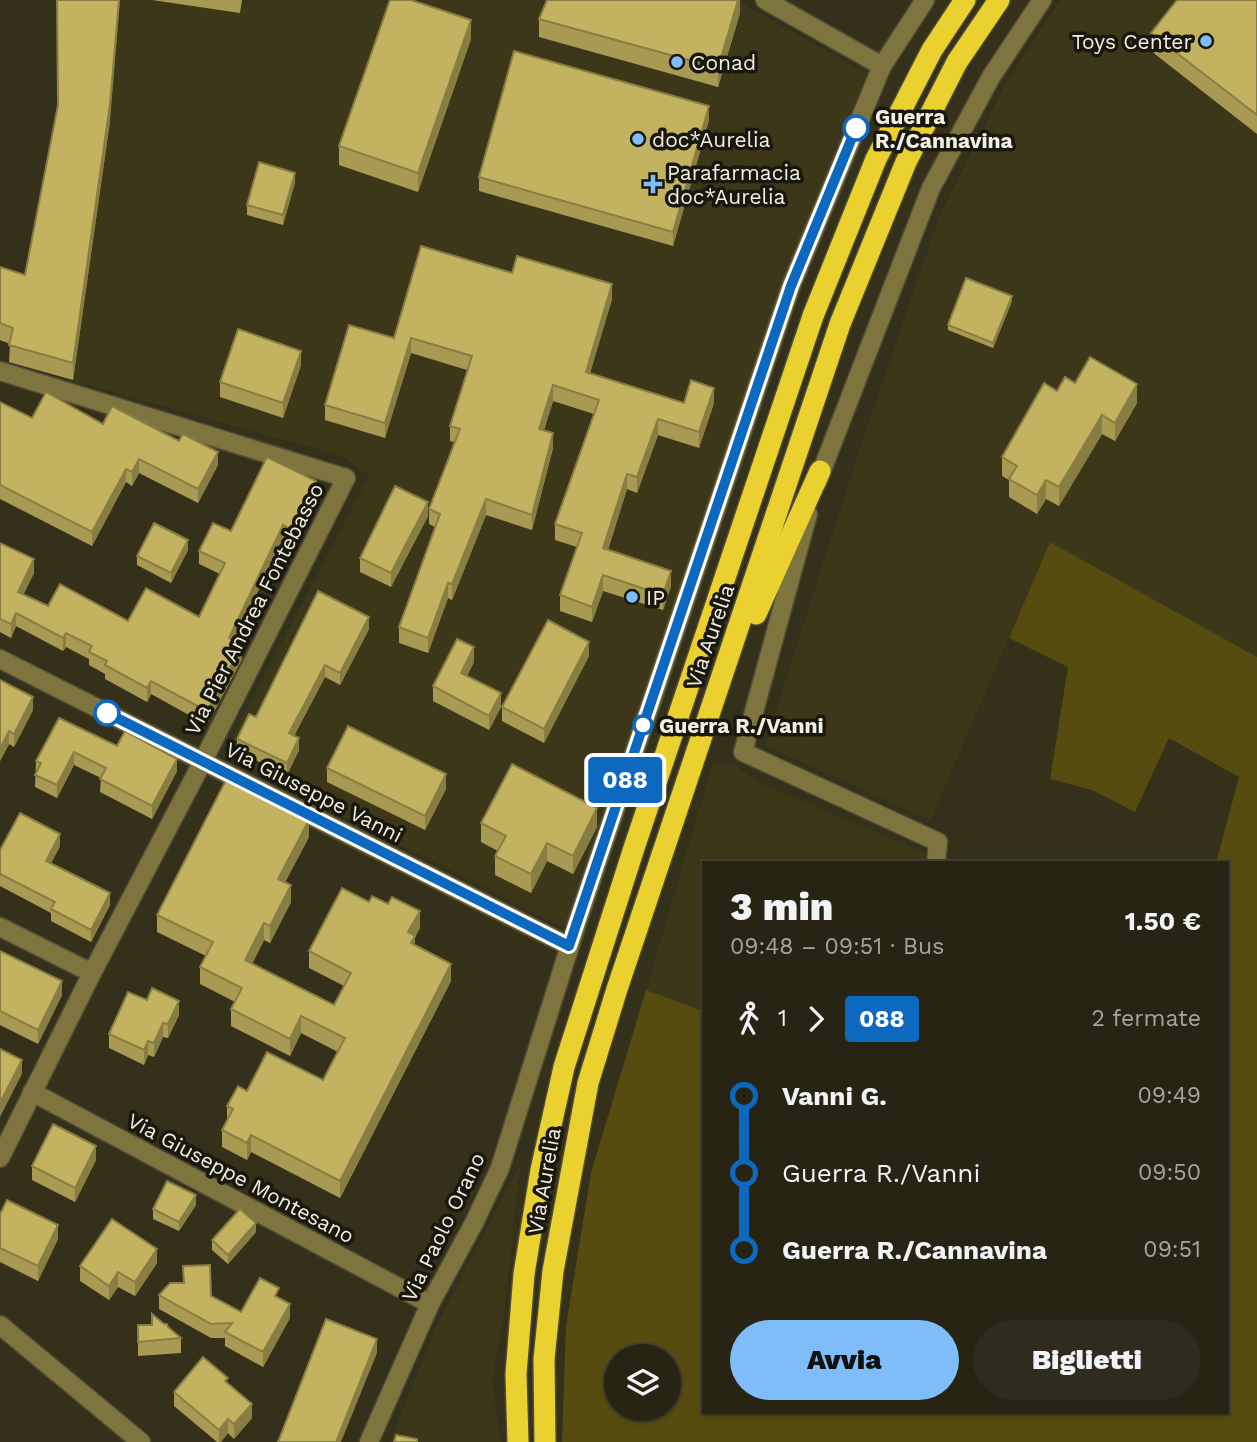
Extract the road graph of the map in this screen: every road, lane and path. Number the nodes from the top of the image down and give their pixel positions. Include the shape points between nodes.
1 (765, 0) edge
2 (925, 0) edge
3 (965, 0) edge
4 (999, 0) edge
5 (1042, 0) edge
6 (882, 66) junction
7 (0, 371) edge
8 (820, 471) junction
9 (0, 659) edge
10 (726, 668) junction
11 (202, 761) junction
12 (936, 861) edge
13 (0, 927) edge
14 (569, 946) junction
15 (92, 973) junction
16 (32, 1092) junction
17 (0, 1158) edge
18 (429, 1304) junction
19 (0, 1325) edge
20 (141, 1442) edge
21 (369, 1442) edge
22 (518, 1442) edge
23 (545, 1442) edge

1 - 6 street
2 - 6 street, Via Aurelia
3 - 22 highway, Via Aurelia via 932,50 876,159 813,316 564,1067 524,1274 516,1374
4 - 10 highway, Via Aurelia via 957,62 906,162 840,324
5 - 8 street via 991,77 931,188
6 - 14 street, Via Aurelia via 791,286
7 - 11 street, Via Pier Andrea Fontebasso via 346,478
8 - 10 highway via 754,620
8 - 12 street via 743,752 938,842
9 - 11 street, Via Giuseppe Vanni
10 - 23 highway, Via Aurelia via 588,1083 553,1271 544,1359
11 - 14 street, Via Giuseppe Vanni
11 - 15 street, Via Pier Andrea Fontebasso
13 - 15 street
14 - 18 street, Via Paolo Orano via 500,1168
15 - 16 street, Via Pier Andrea Fontebasso
16 - 17 street, Via Pier Andrea Fontebasso
16 - 18 street, Via Giuseppe Montesano
18 - 21 street, Via Paolo Orano
19 - 20 street

